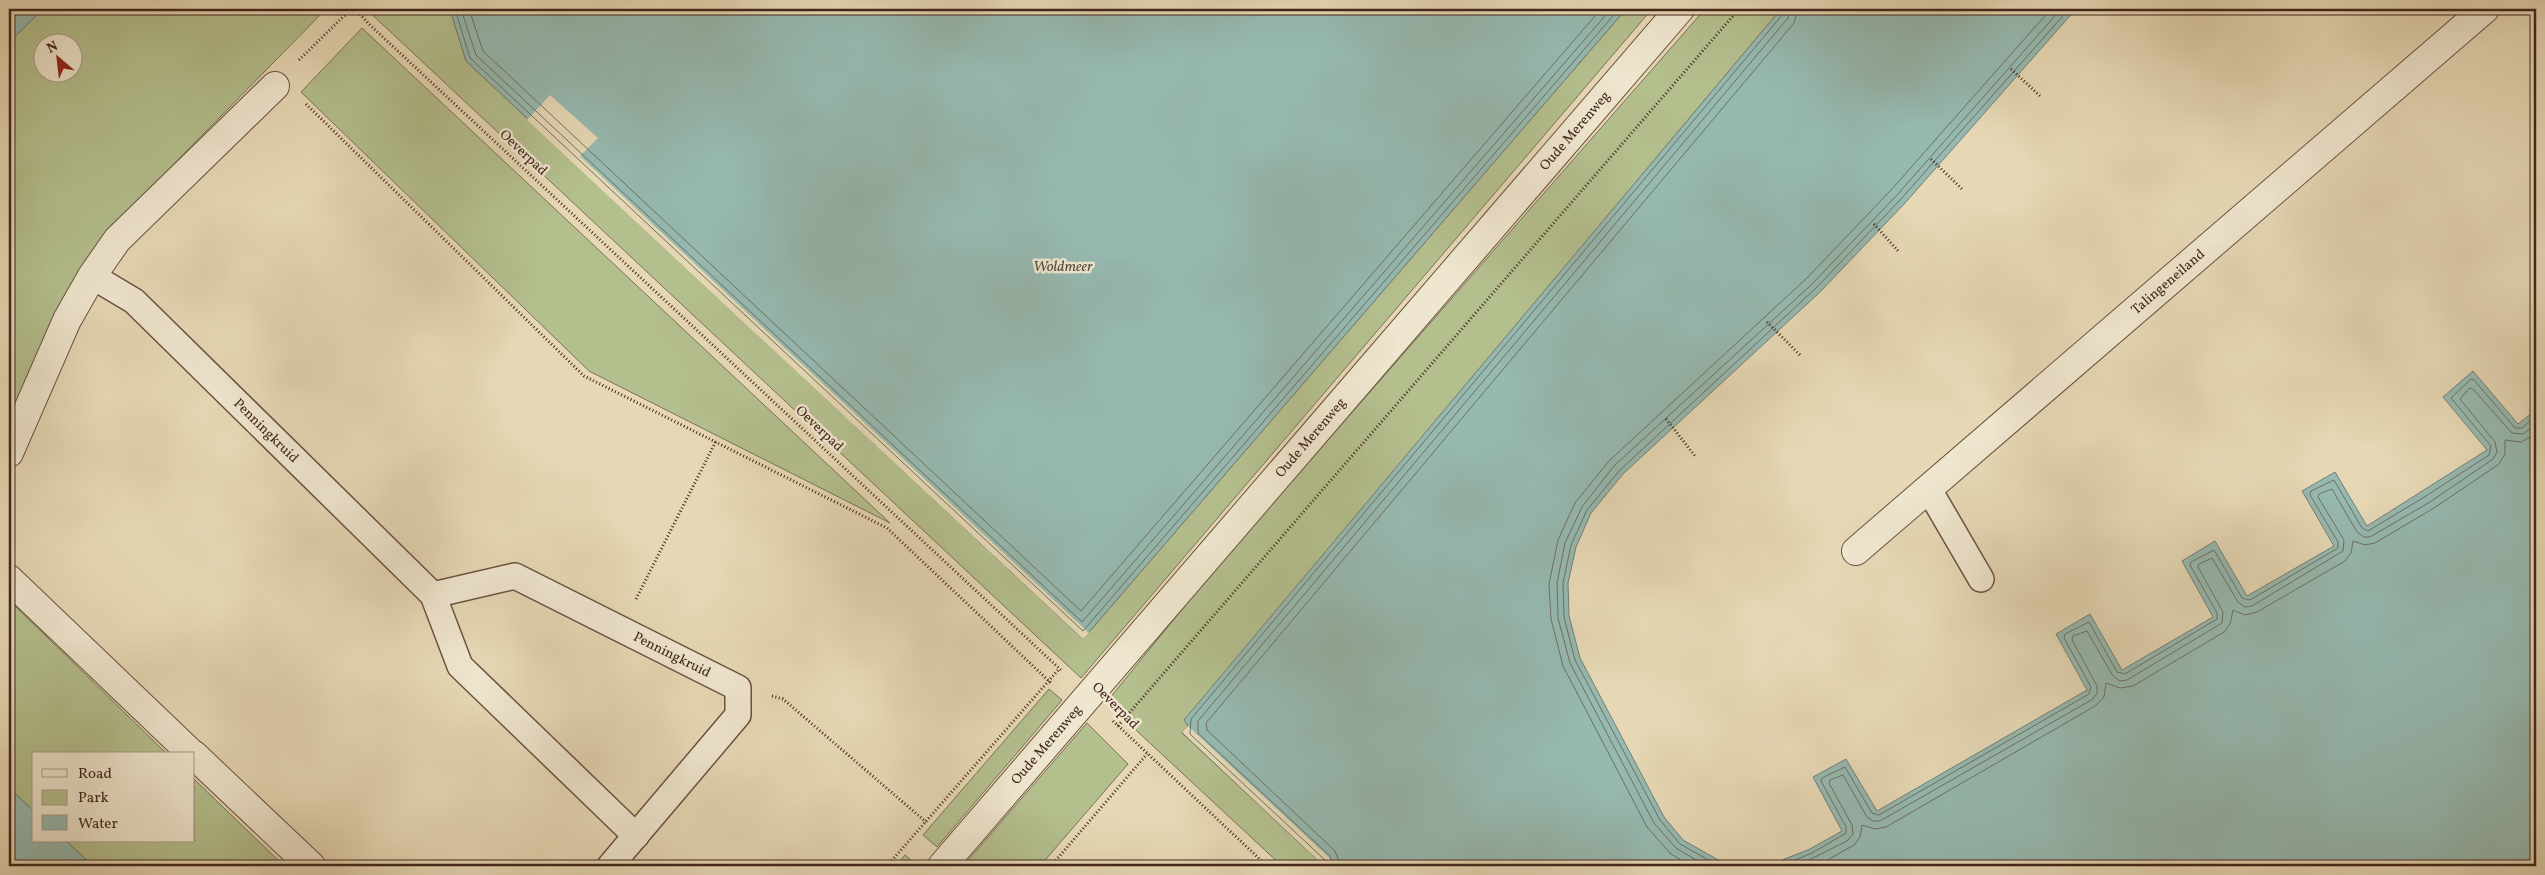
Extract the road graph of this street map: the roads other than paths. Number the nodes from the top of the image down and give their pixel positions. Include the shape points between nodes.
1 (1680, 9) edge
2 (2481, 10) edge
3 (278, 82) road end
4 (92, 276) junction
5 (9, 452) edge
6 (1928, 488) junction
7 (1856, 551) dead end
8 (9, 579) edge
9 (1981, 579) dead end
10 (433, 595) junction
11 (191, 752) edge
12 (195, 756) edge
13 (636, 836) junction
14 (310, 866) edge
15 (610, 866) edge
16 (942, 866) edge

1 - 16 street, Oude Merenweg
2 - 6 street, Talingeneiland
3 - 4 street via 118,240
4 - 5 street via 67,320
4 - 10 lane, Penningkruid via 134,301
6 - 7 street, Talingeneiland
6 - 9 lane
8 - 11 street
10 - 13 lane, Penningkruid via 460,666
10 - 13 lane, Penningkruid via 515,576 738,688 738,715
12 - 14 street
13 - 15 lane

